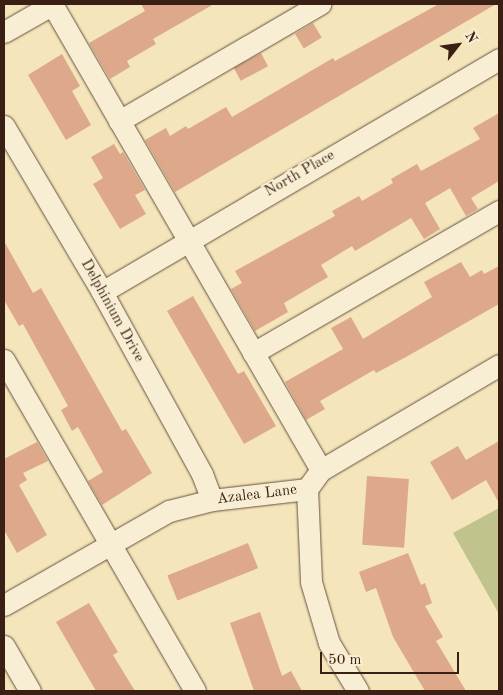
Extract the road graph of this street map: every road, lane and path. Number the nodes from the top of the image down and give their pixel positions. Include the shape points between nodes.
1 (52, 4) edge
2 (320, 4) edge
3 (4, 32) edge
4 (499, 59) edge
5 (119, 121) junction
6 (4, 126) edge
7 (499, 211) edge
8 (189, 239) junction
9 (102, 292) junction
10 (253, 353) junction
11 (4, 360) edge
12 (499, 366) edge
13 (320, 470) junction
14 (307, 489) junction
15 (212, 500) junction
16 (110, 545) junction
17 (4, 605) edge
18 (4, 646) edge
19 (30, 691) edge
20 (195, 691) edge
21 (358, 691) edge

1 - 3 street
1 - 5 street
2 - 5 street
4 - 8 street, North Place
5 - 8 street
6 - 9 street, Delphinium Drive
7 - 10 street
8 - 9 street, North Place
8 - 10 street
9 - 15 street, Delphinium Drive via 202,474
10 - 13 street
11 - 16 street
12 - 13 street, Azalea Lane
13 - 14 street, Azalea Lane
14 - 15 street, Azalea Lane
14 - 21 street via 311,582 329,643
15 - 16 street, Azalea Lane via 169,511
16 - 17 street, Azalea Lane
16 - 20 street
18 - 19 street

